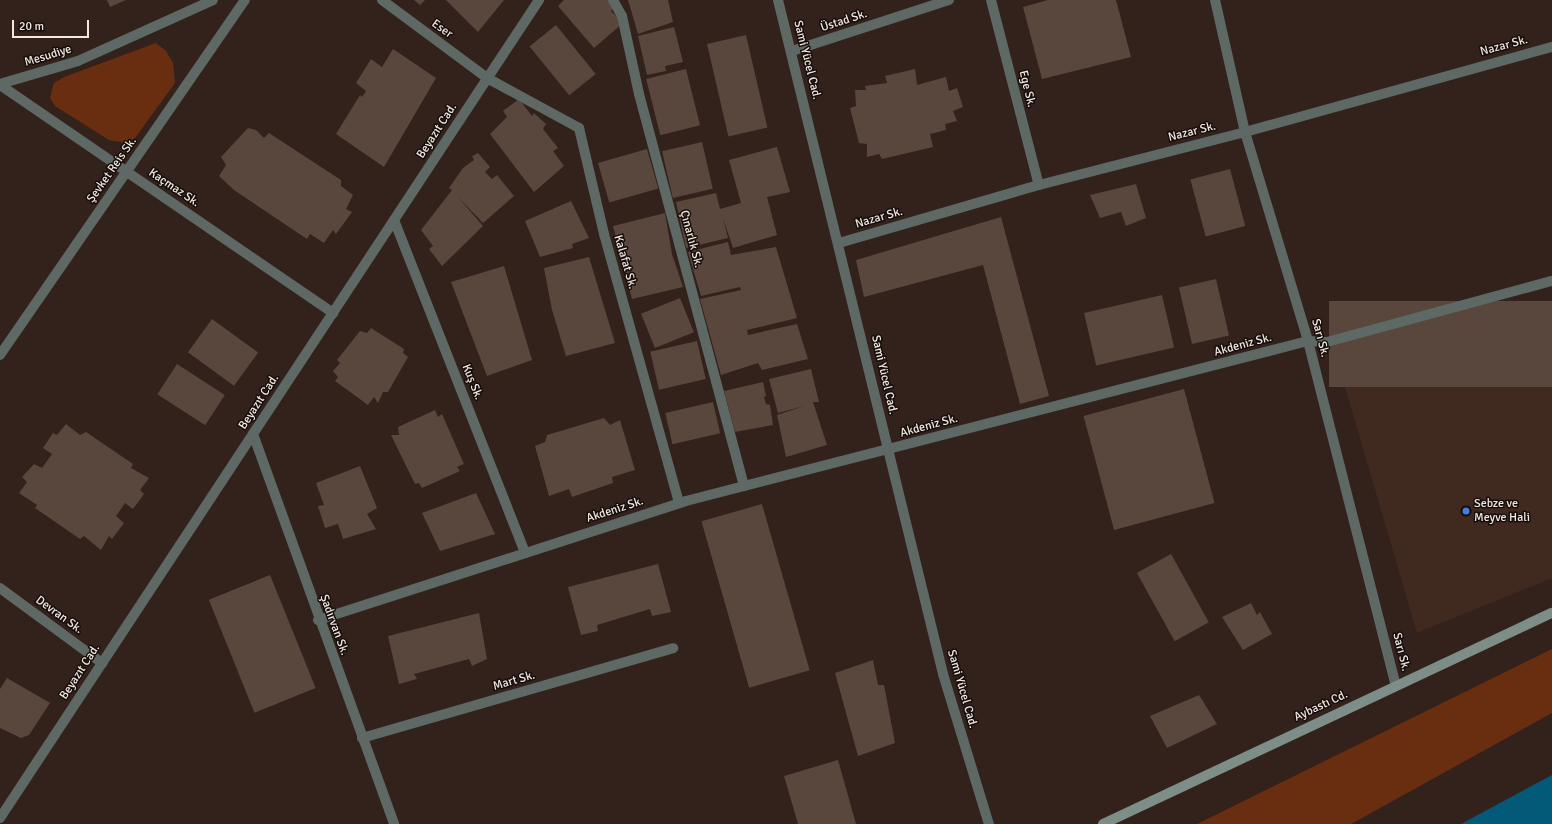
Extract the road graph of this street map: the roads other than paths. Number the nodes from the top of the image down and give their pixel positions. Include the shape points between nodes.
1 (213, 0) edge
2 (245, 0) edge
3 (382, 0) edge
4 (539, 0) edge
5 (614, 0) edge
6 (778, 0) edge
7 (949, 0) edge
8 (991, 0) edge
9 (1215, 0) edge
10 (1552, 47) edge
11 (792, 51) junction
12 (487, 78) junction
13 (0, 85) edge
14 (1245, 132) junction
15 (126, 172) junction
16 (1039, 185) junction
17 (394, 220) junction
18 (839, 243) junction
19 (1552, 281) edge
20 (333, 313) junction
21 (1308, 341) junction
22 (0, 355) edge
23 (253, 434) junction
24 (888, 450) junction
25 (744, 486) junction
26 (679, 503) junction
27 (525, 553) junction
28 (0, 588) edge
29 (1552, 613) edge
30 (318, 620) junction
31 (673, 648) dead end
32 (102, 663) junction
33 (1396, 685) junction
34 (362, 738) junction
35 (0, 818) edge
36 (394, 824) edge
37 (989, 824) edge
38 (1103, 824) edge

1 - 13 street, Mesudiye via 78,61
2 - 15 street, Şevket Reis Sk.
3 - 12 street, Eser
4 - 12 street, Beyazıt Cad.
5 - 25 street, Çınarlık Sk. via 622,16 639,94
6 - 11 street, Sami Yücel Cad.
7 - 11 street, Üstad Sk.
8 - 16 street, Ege Sk.
9 - 14 street, Sarı Sk.
10 - 14 street, Nazar Sk.
11 - 18 street, Sami Yücel Cad.
12 - 17 street, Beyazıt Cad.
12 - 26 street, Kalafat Sk. via 579,128 604,234
13 - 15 street, Kaçmaz Sk.
14 - 16 street, Nazar Sk.
14 - 21 street, Sarı Sk.
15 - 20 street, Kaçmaz Sk.
15 - 22 street, Şevket Reis Sk.
16 - 18 street, Nazar Sk.
17 - 20 street, Beyazıt Cad.
17 - 27 street, Kuş Sk.
18 - 24 street, Sami Yücel Cad.
19 - 21 street, Akdeniz Sk. via 1328,342
20 - 23 street, Beyazıt Cad.
21 - 24 street, Akdeniz Sk.
21 - 33 street, Sarı Sk.
23 - 30 street, Şadırvan Sk.
23 - 32 street, Beyazıt Cad.
24 - 25 street, Akdeniz Sk.
24 - 37 street, Sami Yücel Cad. via 943,674
25 - 26 street, Akdeniz Sk.
26 - 27 street, Akdeniz Sk.
27 - 30 street, Akdeniz Sk.
28 - 32 street, Devran Sk.
29 - 33 main road, Aybastı Cd.
30 - 34 street, Şadırvan Sk.
31 - 34 street, Mart Sk.
32 - 35 street, Beyazıt Cad.
33 - 38 main road, Aybastı Cd.
34 - 36 street, Şadırvan Sk.

